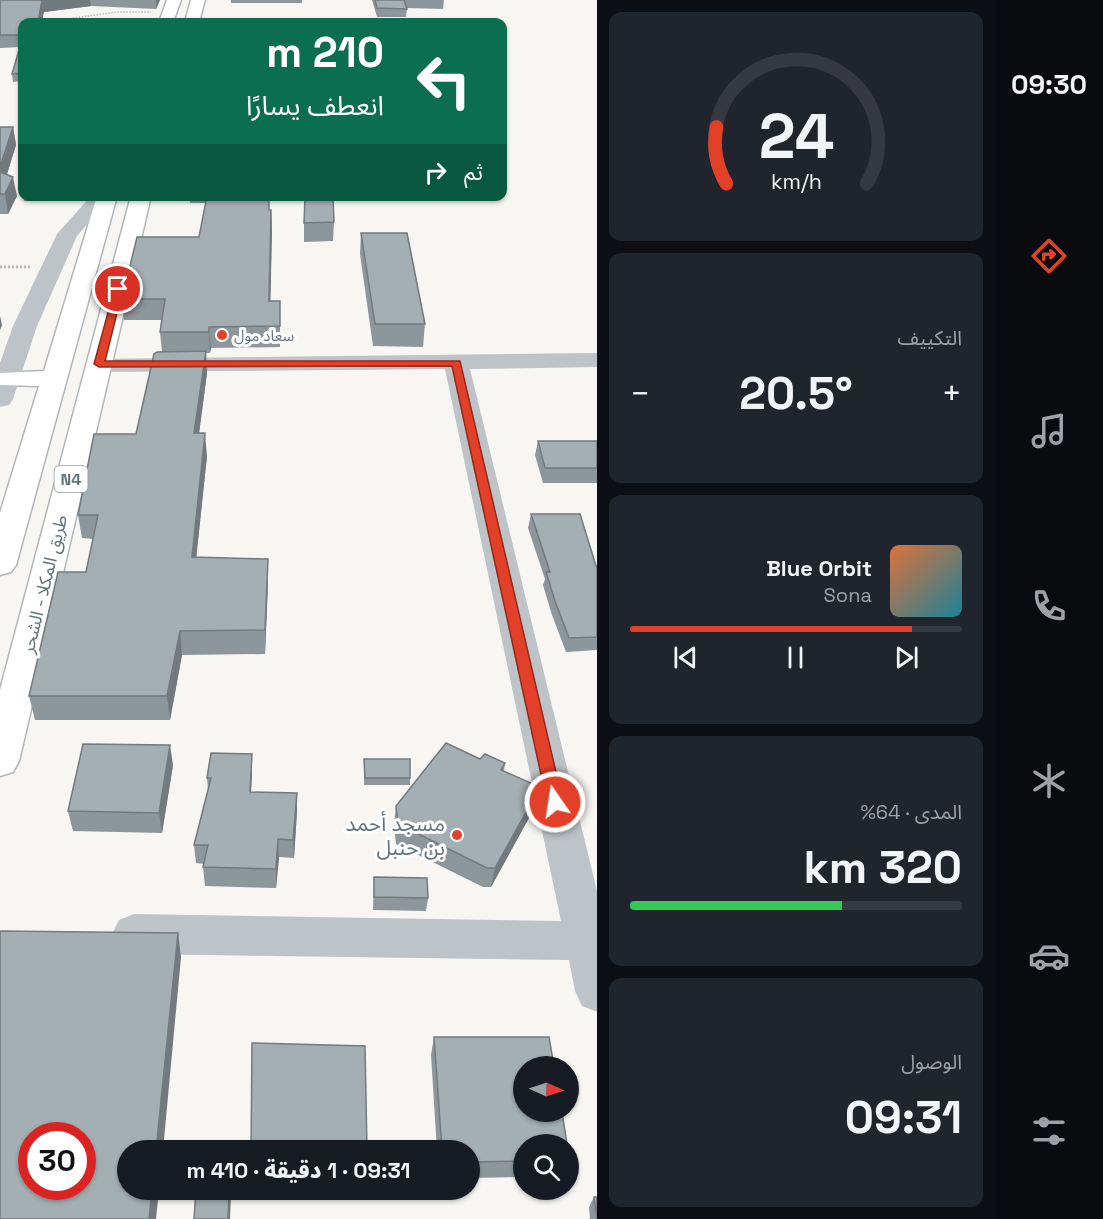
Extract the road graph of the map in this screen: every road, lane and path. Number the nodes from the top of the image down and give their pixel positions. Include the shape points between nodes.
1 (198, 0) edge
2 (170, 12) edge
3 (74, 18) edge
4 (193, 18) edge
5 (102, 201) edge
6 (104, 201) edge
7 (140, 201) edge
8 (597, 360) edge
9 (456, 363) junction
10 (99, 364) junction
11 (55, 371) junction
12 (3, 389) edge
13 (0, 565) edge
14 (0, 761) edge
15 (96, 933) edge
16 (592, 941) edge
17 (597, 991) edge

1 - 4 highway
2 - 3 path via 117,12
5 - 12 street via 68,234 25,326
6 - 11 highway, N4
7 - 10 highway, طريق المكلا - الشحر / N4
8 - 9 street
9 - 10 street
9 - 16 street
10 - 11 highway
10 - 14 highway, طريق المكلا - الشحر / N4
11 - 12 highway
11 - 13 highway, N4
15 - 16 street
16 - 17 street

